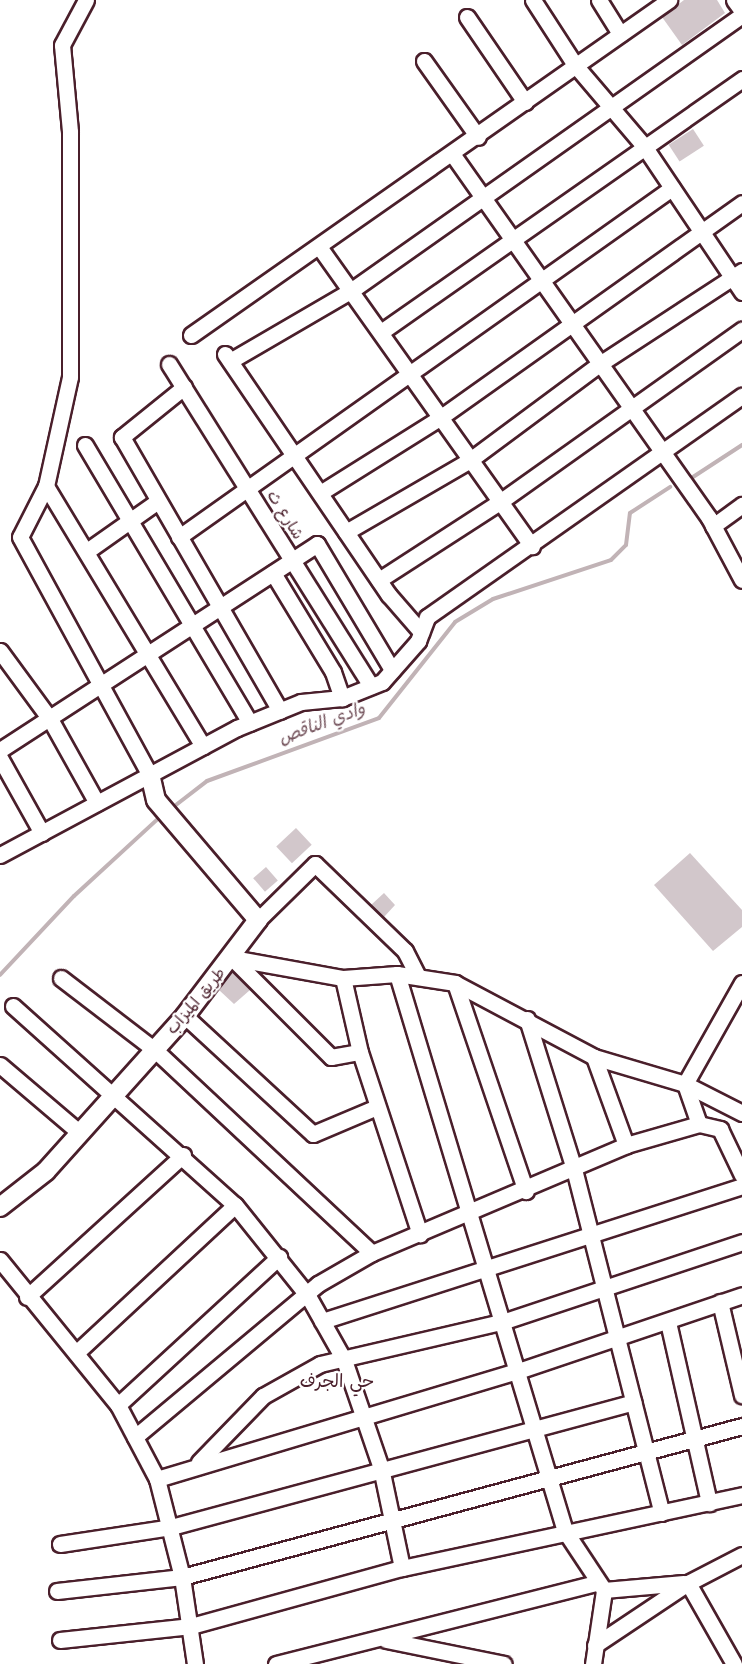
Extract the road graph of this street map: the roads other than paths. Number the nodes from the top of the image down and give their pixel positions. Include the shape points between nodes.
1 (86, 0) edge
2 (533, 0) edge
3 (599, 0) edge
4 (669, 0) edge
5 (734, 0) edge
6 (742, 13) edge
7 (467, 16) dead end
8 (621, 34) junction
9 (424, 61) dead end
10 (575, 65) junction
11 (742, 79) edge
12 (525, 102) junction
13 (610, 106) junction
14 (478, 137) junction
15 (644, 146) junction
16 (453, 155) junction
17 (672, 188) junction
18 (482, 199) junction
19 (742, 203) edge
20 (701, 232) junction
21 (511, 240) junction
22 (320, 248) junction
23 (737, 275) edge
24 (541, 280) junction
25 (352, 290) junction
26 (742, 292) edge
27 (571, 325) junction
28 (742, 330) edge
29 (381, 332) junction
30 (191, 335) dead end
31 (169, 364) dead end
32 (598, 365) junction
33 (411, 374) junction
34 (184, 387) junction
35 (742, 396) edge
36 (630, 409) junction
37 (441, 417) junction
38 (85, 445) dead end
39 (659, 451) junction
40 (295, 457) junction
41 (470, 460) junction
42 (46, 486) junction
43 (249, 491) junction
44 (320, 493) junction
45 (158, 501) junction
46 (501, 501) junction
47 (742, 505) edge
48 (132, 521) junction
49 (713, 526) junction
50 (346, 532) junction
51 (179, 537) junction
52 (532, 546) junction
53 (87, 551) junction
54 (292, 561) junction
55 (273, 573) junction
56 (379, 580) junction
57 (742, 580) edge
58 (220, 607) junction
59 (194, 626) junction
60 (421, 632) junction
61 (0, 651) edge
62 (149, 655) junction
63 (392, 670) junction
64 (371, 686) junction
65 (101, 688) junction
66 (342, 698) junction
67 (280, 711) junction
68 (50, 719) junction
69 (250, 723) junction
70 (203, 746) junction
71 (0, 750) edge
72 (0, 758) edge
73 (150, 775) junction
74 (97, 803) junction
75 (42, 832) junction
76 (0, 855) edge
77 (258, 920) junction
78 (232, 958) junction
79 (397, 974) junction
80 (418, 976) junction
81 (61, 978) dead end
82 (343, 978) junction
83 (454, 983) junction
84 (741, 987) edge
85 (13, 1006) dead end
86 (185, 1016) junction
87 (527, 1019) junction
88 (155, 1050) junction
89 (360, 1052) junction
90 (594, 1057) junction
91 (0, 1065) edge
92 (685, 1084) junction
93 (114, 1094) junction
94 (377, 1107) junction
95 (742, 1113) edge
96 (699, 1124) junction
97 (80, 1133) junction
98 (626, 1145) junction
99 (183, 1155) junction
100 (574, 1169) junction
101 (742, 1175) edge
102 (742, 1186) edge
103 (526, 1191) junction
104 (235, 1205) junction
105 (0, 1207) edge
106 (470, 1213) junction
107 (420, 1234) junction
108 (591, 1235) junction
109 (742, 1242) edge
110 (372, 1253) junction
111 (279, 1257) junction
112 (0, 1260) edge
113 (488, 1269) junction
114 (603, 1286) junction
115 (742, 1295) edge
116 (27, 1296) junction
117 (308, 1296) junction
118 (720, 1302) junction
119 (322, 1321) junction
120 (505, 1321) junction
121 (668, 1322) junction
122 (616, 1338) junction
123 (76, 1353) junction
124 (344, 1360) junction
125 (521, 1370) junction
126 (742, 1395) edge
127 (633, 1402) junction
128 (118, 1405) junction
129 (363, 1418) junction
130 (742, 1426) edge
131 (537, 1427) junction
132 (135, 1437) junction
133 (696, 1438) junction
134 (646, 1451) junction
135 (198, 1463) junction
136 (381, 1468) junction
137 (552, 1475) junction
138 (157, 1479) junction
139 (742, 1495) edge
140 (709, 1503) junction
141 (662, 1513) junction
142 (392, 1520) junction
143 (171, 1527) junction
144 (565, 1531) junction
145 (60, 1544) dead end
146 (742, 1555) edge
147 (402, 1568) junction
148 (182, 1577) junction
149 (688, 1583) junction
150 (600, 1587) junction
151 (57, 1591) dead end
152 (191, 1626) junction
153 (383, 1639) junction
154 (60, 1640) dead end
155 (596, 1645) junction
156 (195, 1664) edge
157 (276, 1664) edge
158 (504, 1664) edge
159 (593, 1664) edge
160 (735, 1664) edge

1 - 42 street via 62,45 70,132 70,377
2 - 10 street
3 - 8 street
4 - 8 street
5 - 6 street
6 - 13 street
7 - 12 street
8 - 10 street
9 - 14 street
10 - 12 street
10 - 13 street
11 - 15 street
12 - 14 street
13 - 15 street
13 - 18 street
14 - 16 street
15 - 17 street
15 - 21 street
16 - 18 street
16 - 22 street
17 - 20 street
17 - 24 street
18 - 21 street
18 - 25 street
19 - 20 street
20 - 23 street
20 - 27 street
21 - 24 street
21 - 29 street
22 - 25 street
22 - 30 street
23 - 26 street
23 - 32 street
24 - 27 street
24 - 33 street
25 - 29 street
25 - 40 street via 228,358
27 - 32 street
27 - 37 street
28 - 36 street
29 - 33 street
31 - 34 street, شارع ث
32 - 36 street
32 - 41 street
33 - 37 street
33 - 40 street
34 - 43 street, شارع ث
34 - 45 street via 122,437
35 - 39 street
36 - 39 street
36 - 46 street
37 - 41 street
37 - 44 street
38 - 48 street
39 - 49 street
39 - 52 street
40 - 43 street
40 - 44 street
41 - 46 street
41 - 50 street
42 - 53 street
42 - 65 street via 20,537
43 - 51 street
43 - 54 street, شارع ث
44 - 50 street
45 - 48 street
45 - 51 street
46 - 52 street
46 - 56 street
47 - 49 street
48 - 53 street
48 - 59 street
49 - 57 street
50 - 56 street
51 - 58 street
52 - 60 street via 427,617
53 - 62 street
54 - 55 street
54 - 63 street via 317,544
54 - 64 street, شارع ث
55 - 58 street
55 - 66 street via 333,672
56 - 60 street
58 - 59 street
58 - 67 street
59 - 62 street
59 - 69 street
60 - 63 street
61 - 68 street
62 - 65 street
62 - 70 street
63 - 64 street
64 - 66 street
65 - 68 street
65 - 73 street
66 - 67 street
67 - 69 street
68 - 71 street
68 - 74 street
69 - 70 street
70 - 73 street
72 - 75 street
73 - 74 street
73 - 77 street via 156,800
74 - 75 street
75 - 76 street
77 - 78 street, طريق الميزاب
77 - 80 street via 315,864 405,951
78 - 82 street
78 - 86 street, طريق الميزاب
78 - 89 street via 331,1058
79 - 80 street
79 - 82 street
79 - 106 street
80 - 83 street
81 - 88 street
82 - 89 street
83 - 87 street
83 - 103 street
84 - 92 street
85 - 93 street
86 - 88 street, طريق الميزاب
86 - 94 street via 313,1134
87 - 90 street
87 - 100 street
88 - 93 street, طريق الميزاب
88 - 110 street
89 - 94 street
90 - 92 street
90 - 98 street
91 - 97 street
92 - 95 street
92 - 96 street
93 - 97 street, طريق الميزاب
93 - 99 street
94 - 107 street
96 - 98 street
96 - 101 street via 720,1129
97 - 105 street, طريق الميزاب via 46,1171
98 - 100 street
99 - 104 street
99 - 116 street
100 - 103 street
100 - 108 street
102 - 108 street
103 - 106 street
104 - 111 street
104 - 123 street
106 - 107 street
106 - 113 street
107 - 110 street
108 - 113 street
108 - 114 street
109 - 114 street
110 - 117 street via 318,1284
111 - 117 street
111 - 128 street
112 - 116 street
113 - 119 street
113 - 120 street
114 - 120 street
114 - 122 street
115 - 118 street
116 - 123 street
117 - 119 street
117 - 132 street
118 - 121 street
118 - 126 street
119 - 124 street
120 - 124 street
120 - 125 street
121 - 122 street
121 - 133 street
122 - 125 street
122 - 127 street
123 - 128 street
124 - 129 street
124 - 135 street via 320,1364 263,1396
125 - 129 street
125 - 131 street
127 - 131 street
127 - 134 street
128 - 132 street
129 - 135 street
129 - 136 street
130 - 133 street
131 - 136 street
131 - 137 street
132 - 138 street
133 - 134 street
133 - 140 street
134 - 137 street
134 - 141 street
135 - 138 street
136 - 142 street
136 - 143 street
137 - 142 street
137 - 144 street
138 - 143 street
139 - 140 street
140 - 141 street
141 - 144 street
142 - 147 street
142 - 148 street
143 - 145 street
143 - 148 street
144 - 147 street
144 - 150 street
146 - 149 street
147 - 152 street
148 - 151 street
148 - 152 street
149 - 150 street
149 - 155 street
149 - 160 street
150 - 153 street
150 - 155 street
152 - 154 street
152 - 156 street
153 - 157 street
153 - 158 street
155 - 159 street

